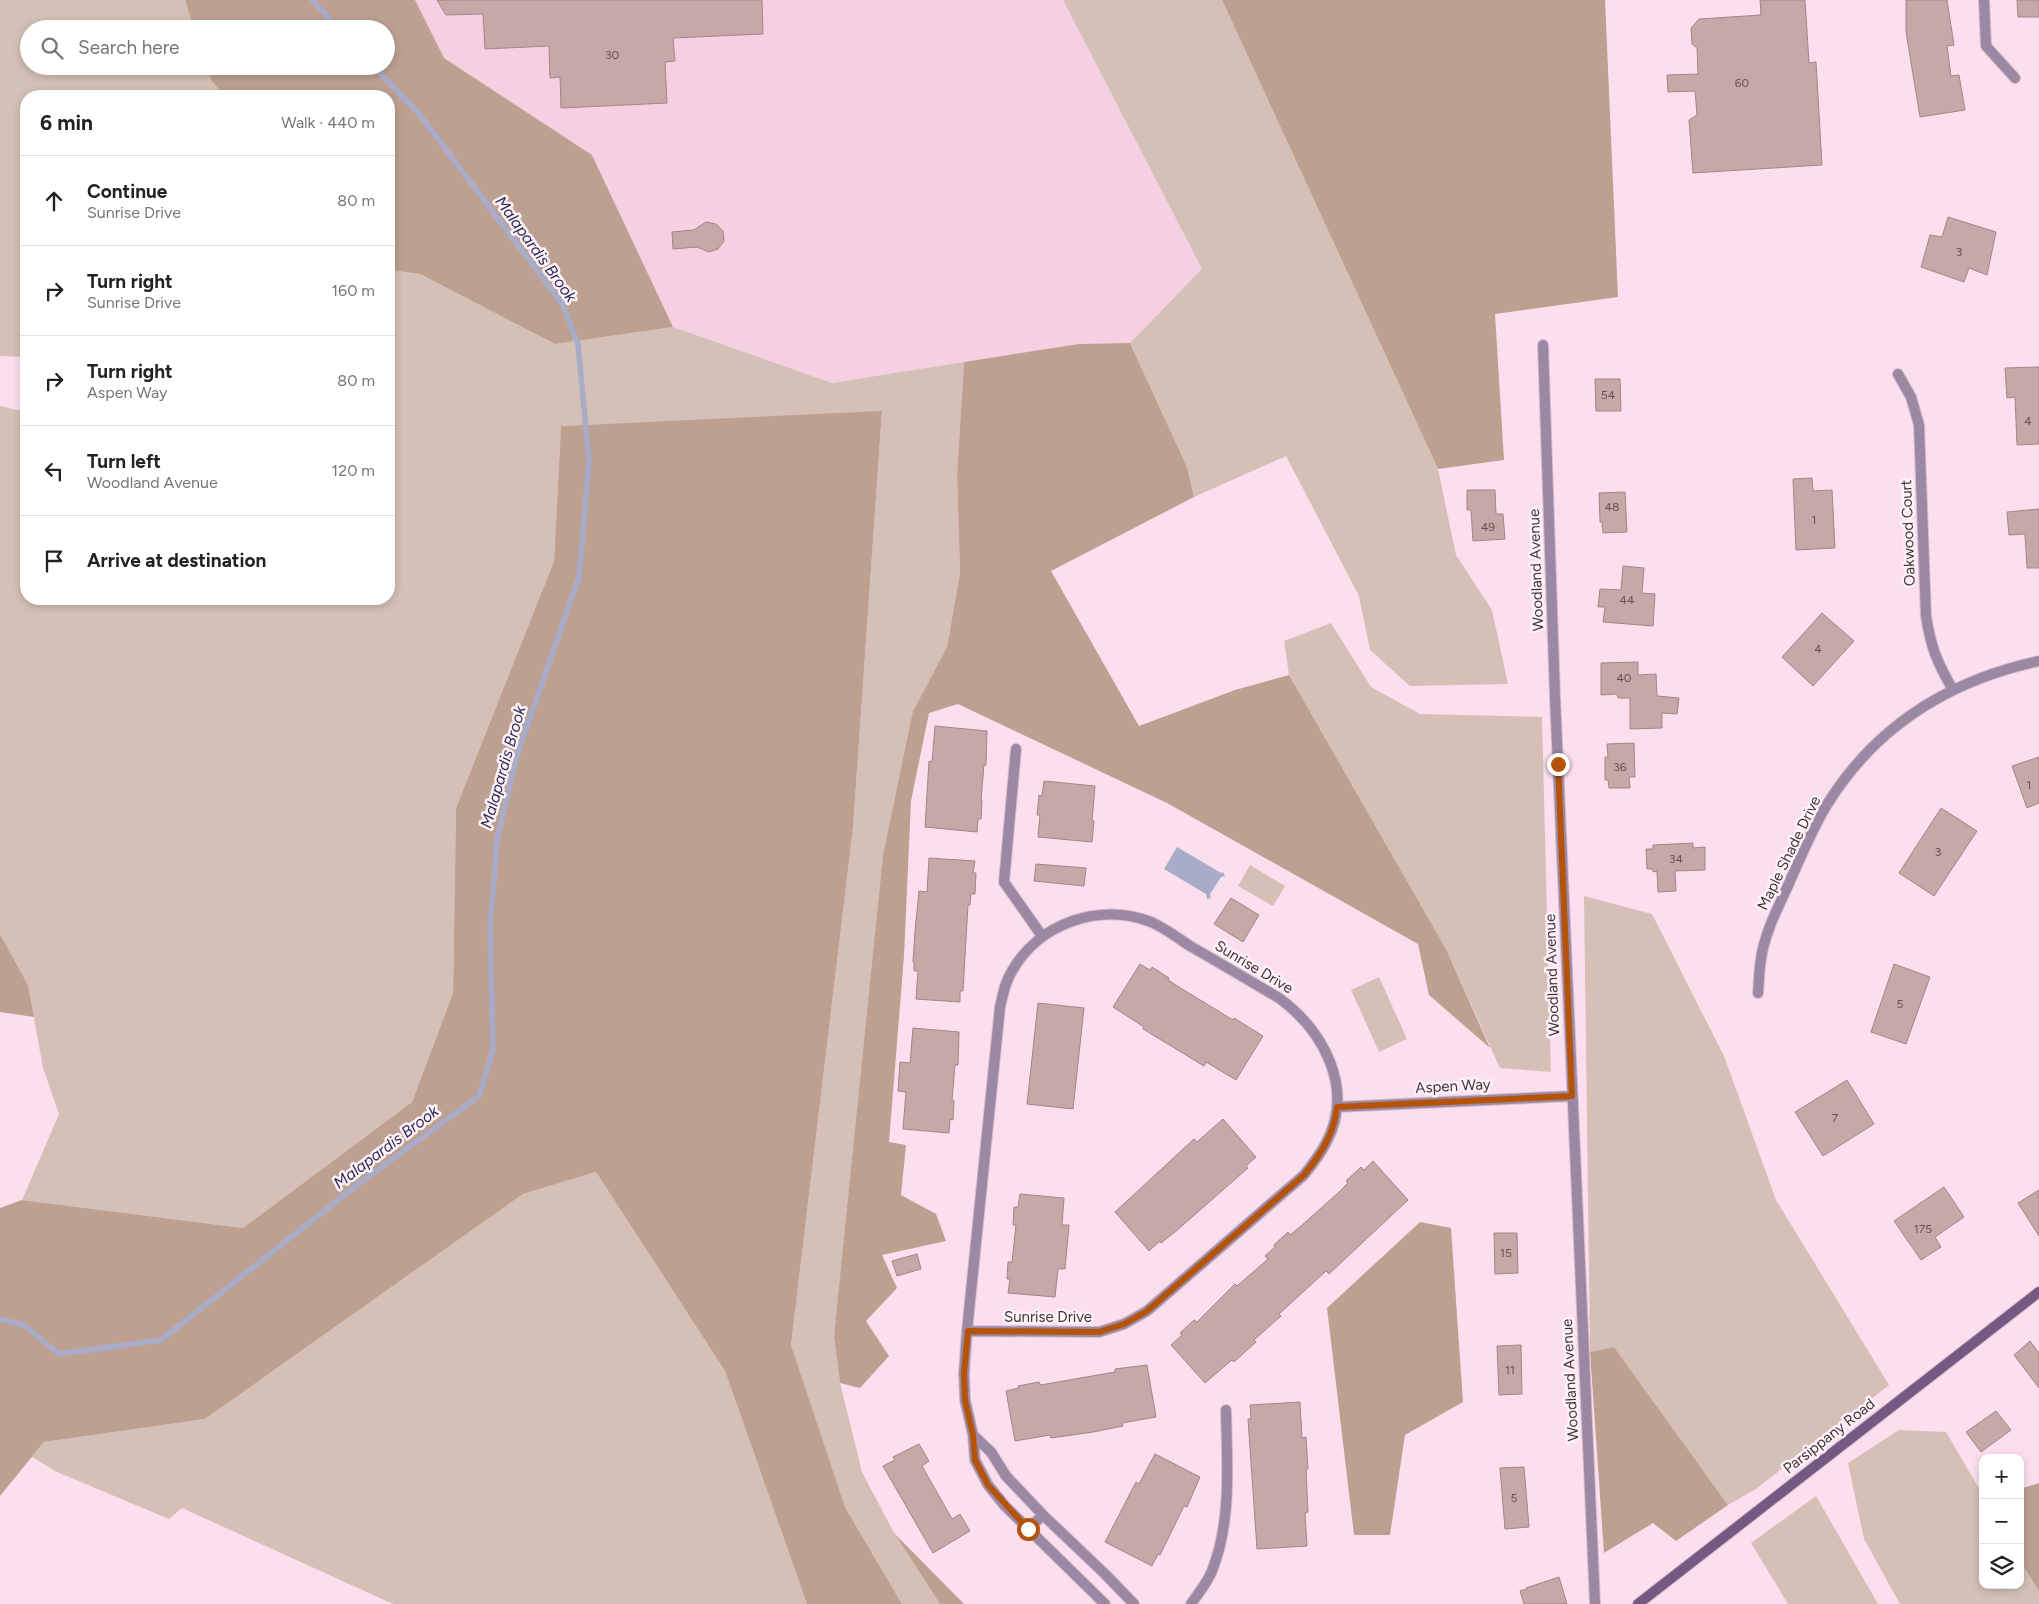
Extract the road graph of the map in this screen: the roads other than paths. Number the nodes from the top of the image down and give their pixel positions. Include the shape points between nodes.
1 (1984, 0) edge
2 (2015, 78) dead end
3 (1543, 345) dead end
4 (1898, 374) dead end
5 (2039, 661) edge
6 (1953, 690) junction
7 (1016, 749) dead end
8 (1042, 936) junction
9 (1758, 993) dead end
10 (1572, 1096) junction
11 (1337, 1107) junction
12 (2039, 1292) edge
13 (968, 1331) junction
14 (1226, 1410) dead end
15 (973, 1435) junction
16 (1042, 1515) junction
17 (1028, 1529) junction
18 (1105, 1604) edge
19 (1134, 1604) edge
20 (1191, 1604) edge
21 (1596, 1604) edge
22 (1638, 1604) edge

1 - 2 street via 1986,46
3 - 10 street, Woodland Avenue
4 - 6 street, Oakwood Court via 1911,397 1919,425 1926,616 1930,640 1936,660
5 - 6 street, Maple Shade Drive via 2006,668
6 - 9 street, Maple Shade Drive via 1909,716 1883,737 1829,802 1808,840 1766,935
7 - 8 street via 1004,882
8 - 11 street, Sunrise Drive via 1058,926 1096,915 1121,915 1152,923 1279,998 1297,1012 1320,1040 1328,1057 1335,1076
8 - 13 street, Sunrise Drive via 1012,971 1000,1007
10 - 11 street, Aspen Way
10 - 21 street, Woodland Avenue
11 - 13 street, Sunrise Drive via 1327,1142 1304,1175 1147,1311 1124,1324 1099,1332
12 - 22 main road, Parsippany Road
13 - 15 street, Sunrise Drive via 964,1391
14 - 20 street via 1226,1519 1211,1573
15 - 16 street via 991,1452 1006,1476
15 - 17 street, Sunrise Drive via 975,1460 988,1485
16 - 17 street
16 - 19 street
17 - 18 street, Sunrise Drive

